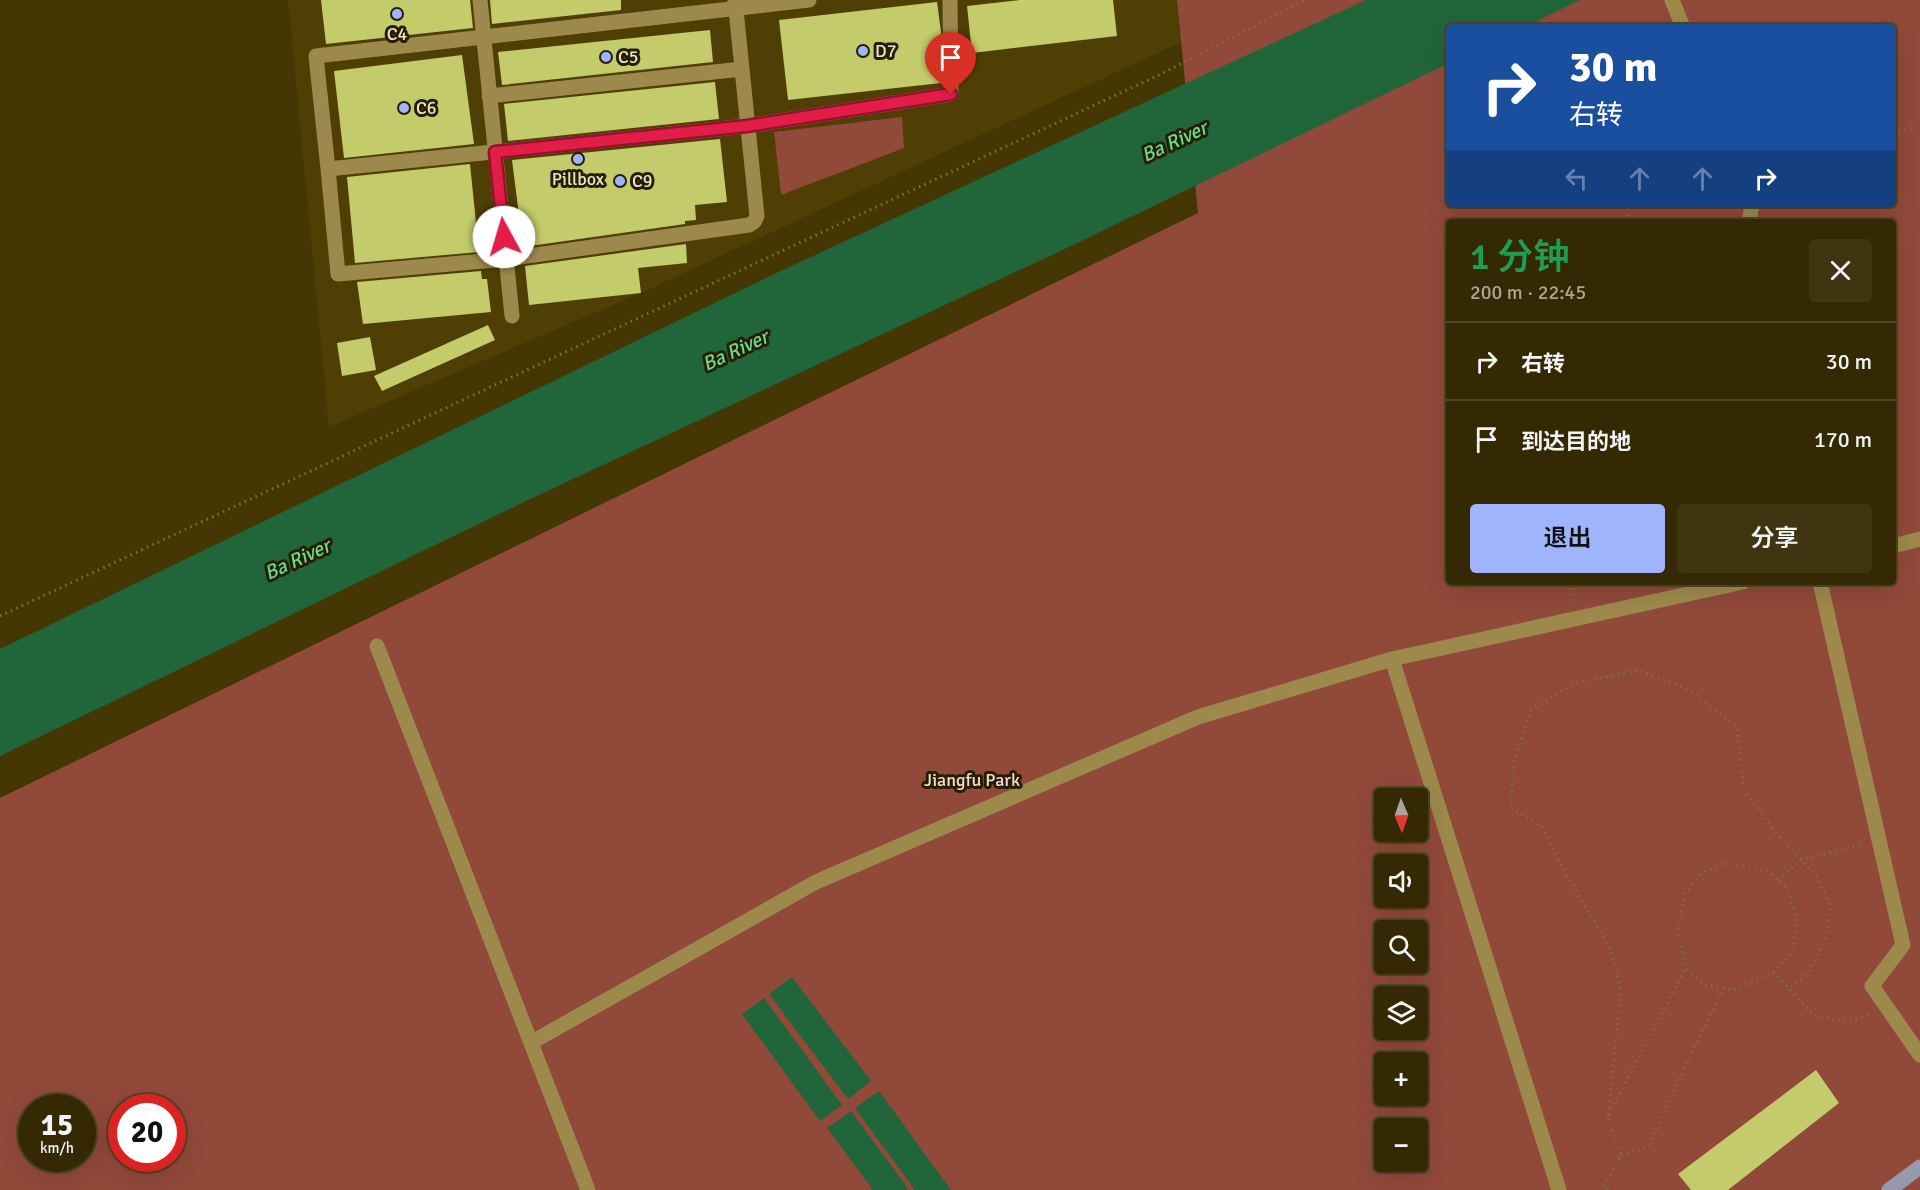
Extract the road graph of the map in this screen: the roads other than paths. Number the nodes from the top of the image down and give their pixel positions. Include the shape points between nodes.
1 (480, 0) edge
2 (809, 0) edge
3 (950, 0) edge
4 (1672, 0) edge
5 (736, 4) edge
6 (1682, 24) edge
7 (483, 36) junction
8 (742, 69) junction
9 (489, 96) junction
10 (747, 126) junction
11 (495, 152) junction
12 (328, 169) junction
13 (506, 259) junction
14 (512, 316) dead end
15 (1920, 539) edge
16 (1896, 545) edge
17 (1730, 585) edge
18 (1821, 585) edge
19 (377, 646) dead end
20 (1392, 659) junction
21 (532, 1042) junction
22 (1920, 1055) edge
23 (1920, 1167) edge
24 (588, 1190) edge
25 (1558, 1190) edge
26 (1889, 1190) edge

1 - 7 lane
2 - 5 lane
3 - 10 lane via 951,94
4 - 6 lane
5 - 7 lane
5 - 8 lane
7 - 9 lane
7 - 12 lane via 316,56
8 - 9 lane
8 - 10 lane
9 - 11 lane
10 - 11 lane
10 - 13 lane via 757,216 749,225
11 - 12 lane
11 - 13 lane
12 - 13 lane via 338,274
13 - 14 lane
15 - 16 lane
17 - 20 lane
18 - 22 lane via 1903,945 1872,986
19 - 21 lane
20 - 21 lane via 1198,717 816,882
20 - 25 lane
21 - 24 lane
23 - 26 main road

